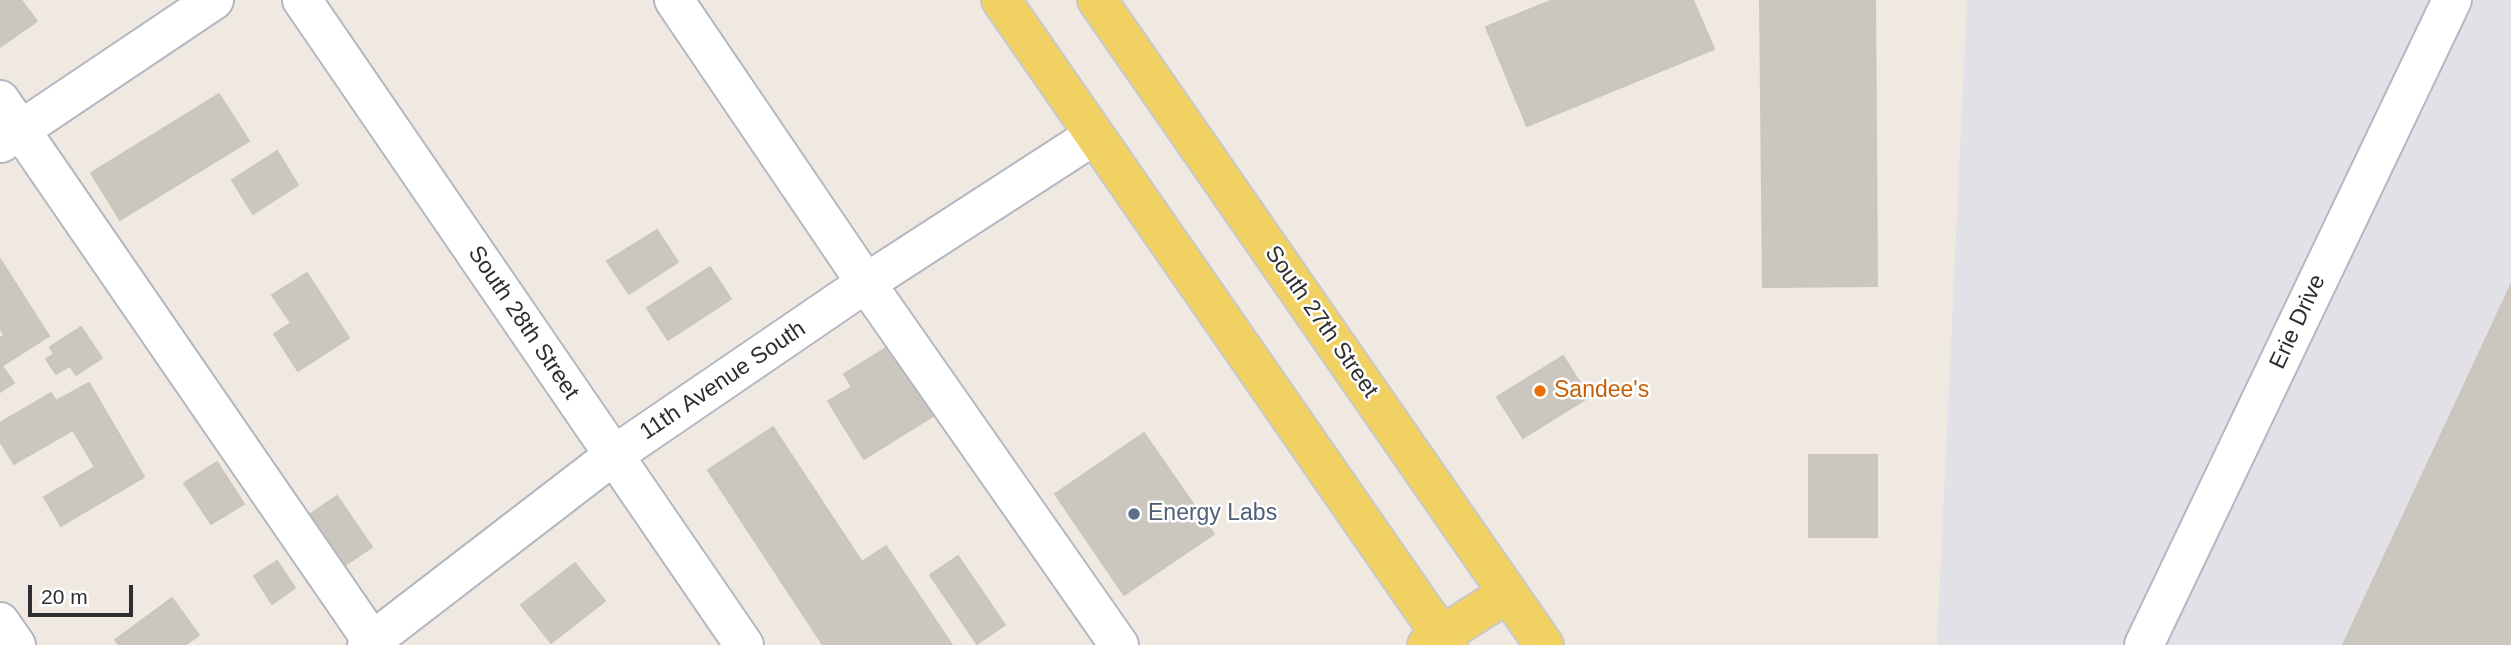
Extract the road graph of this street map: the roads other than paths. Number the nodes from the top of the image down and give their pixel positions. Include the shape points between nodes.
1 (214, 0) edge
2 (302, 0) edge
3 (674, 0) edge
4 (1001, 0) edge
5 (1097, 0) edge
6 (2452, 0) edge
7 (7, 124) edge
8 (1093, 136) junction
9 (866, 283) junction
10 (614, 456) junction
11 (1508, 593) junction
12 (0, 622) edge
13 (1439, 642) edge
14 (372, 644) edge
15 (16, 645) edge
16 (744, 645) edge
17 (1119, 645) edge
18 (1544, 645) edge
19 (2144, 645) edge

1 - 7 street
2 - 10 street, South 28th Street
3 - 9 street
4 - 8 main road
5 - 11 main road, South 27th Street
6 - 19 street, Erie Drive
7 - 14 street
8 - 9 street, 11th Avenue South
8 - 13 main road
9 - 10 street, 11th Avenue South
9 - 17 street
10 - 14 street, 11th Avenue South
10 - 16 street, South 28th Street
11 - 13 main road
11 - 18 main road, South 27th Street
12 - 15 street

